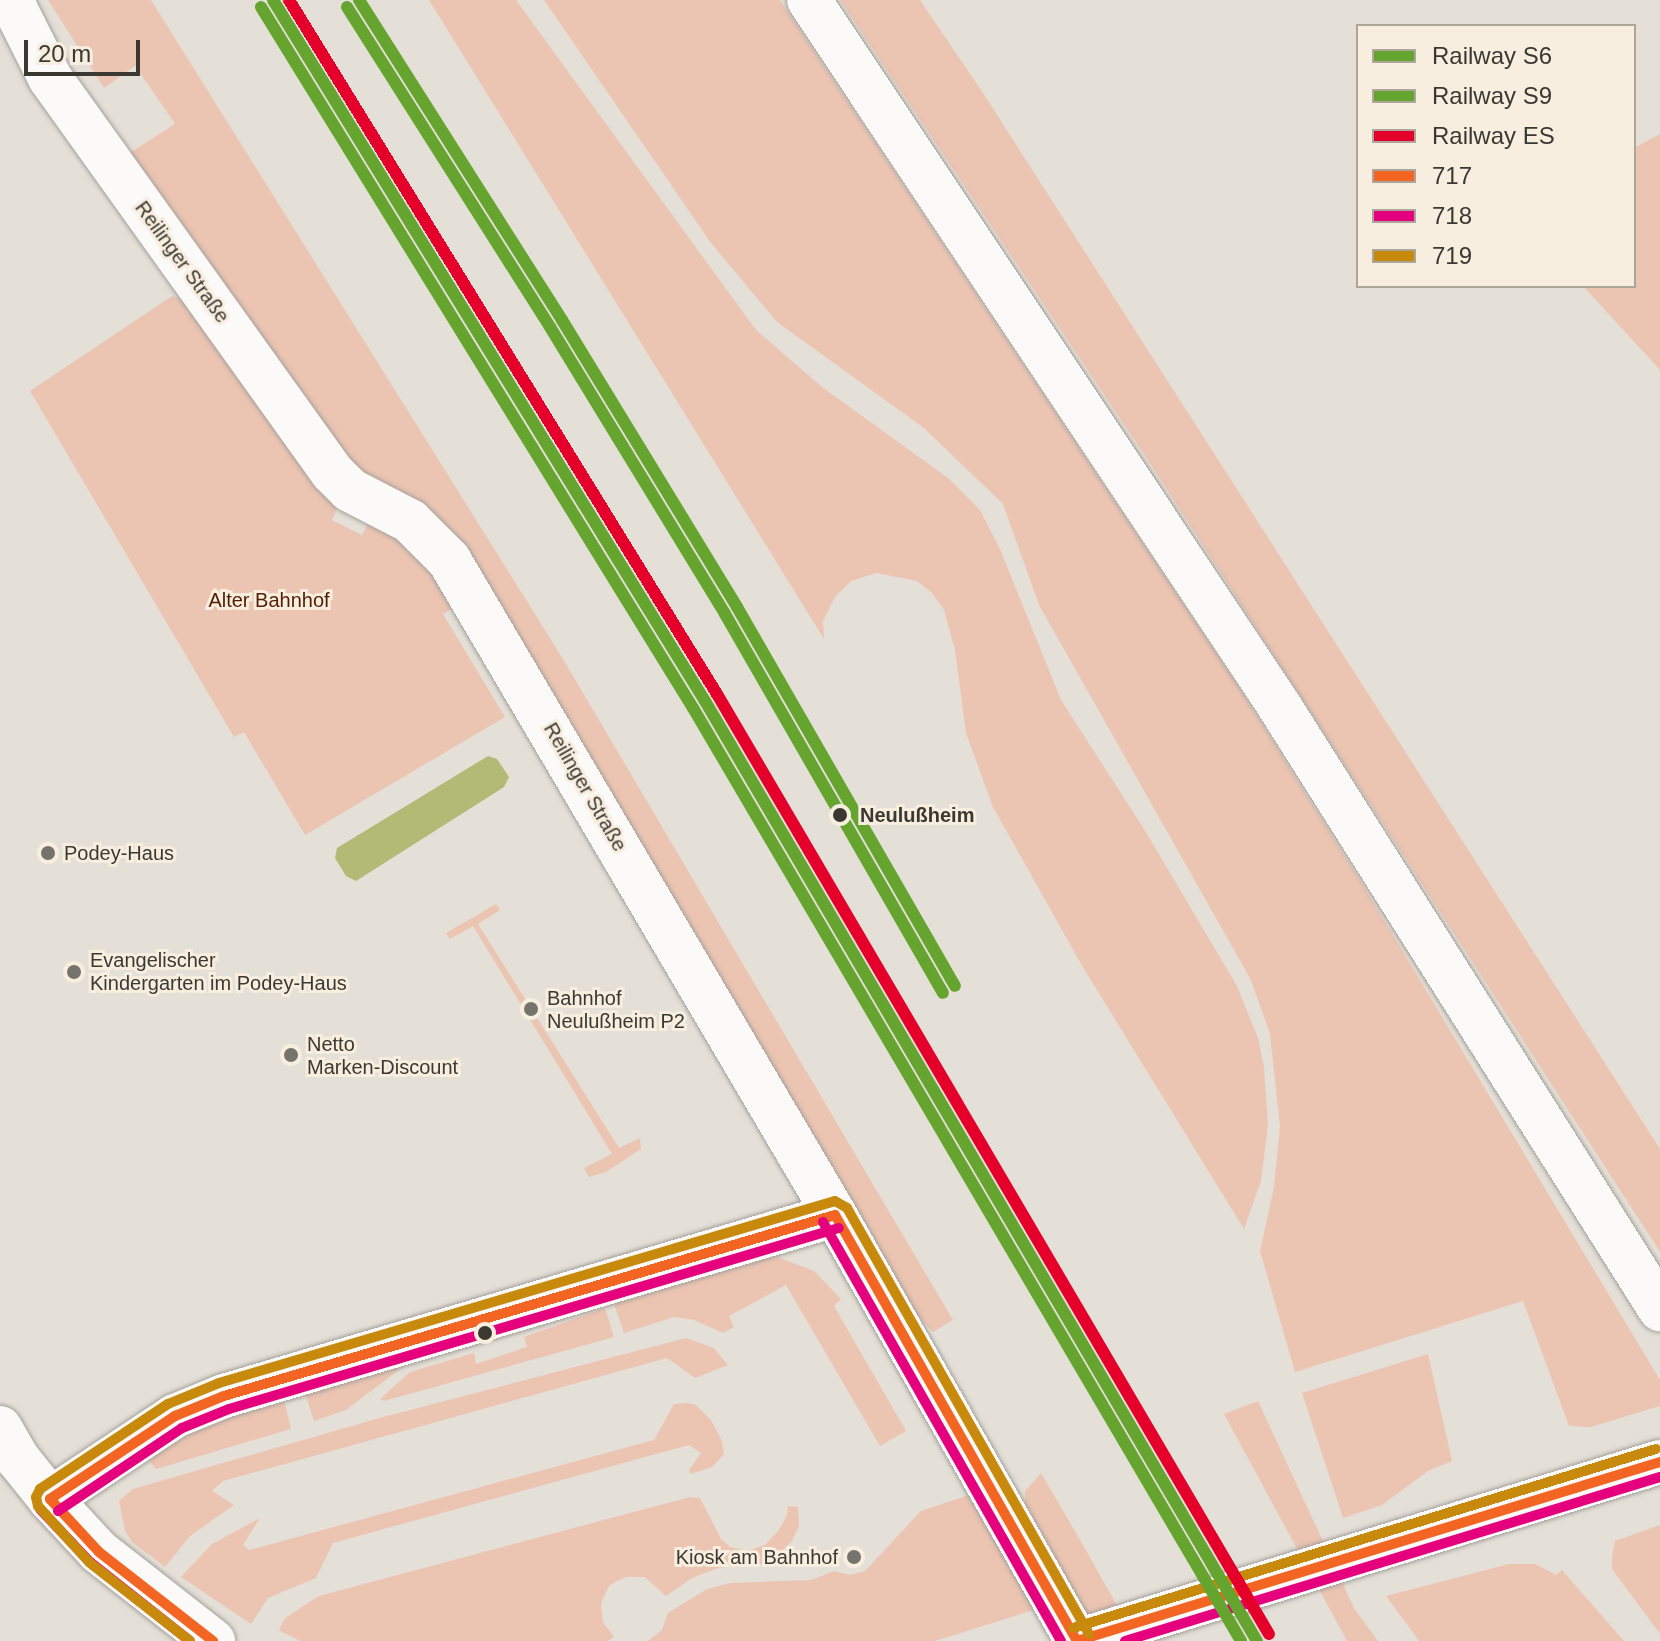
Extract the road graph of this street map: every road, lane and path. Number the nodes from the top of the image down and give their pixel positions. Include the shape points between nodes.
1 (809, 0) edge
2 (13, 28) edge
3 (835, 1215) junction
4 (1660, 1309) edge
5 (0, 1428) edge
6 (1649, 1466) edge
7 (50, 1499) junction
8 (213, 1641) edge
9 (1077, 1641) edge

1 - 4 street via 1278,704
2 - 3 street, Reilinger Straße via 332,472 350,490 410,521 449,560
3 - 7 street via 224,1396 175,1416
3 - 9 street, Reilinger Straße
5 - 7 street
6 - 9 street
7 - 8 street via 99,1552

